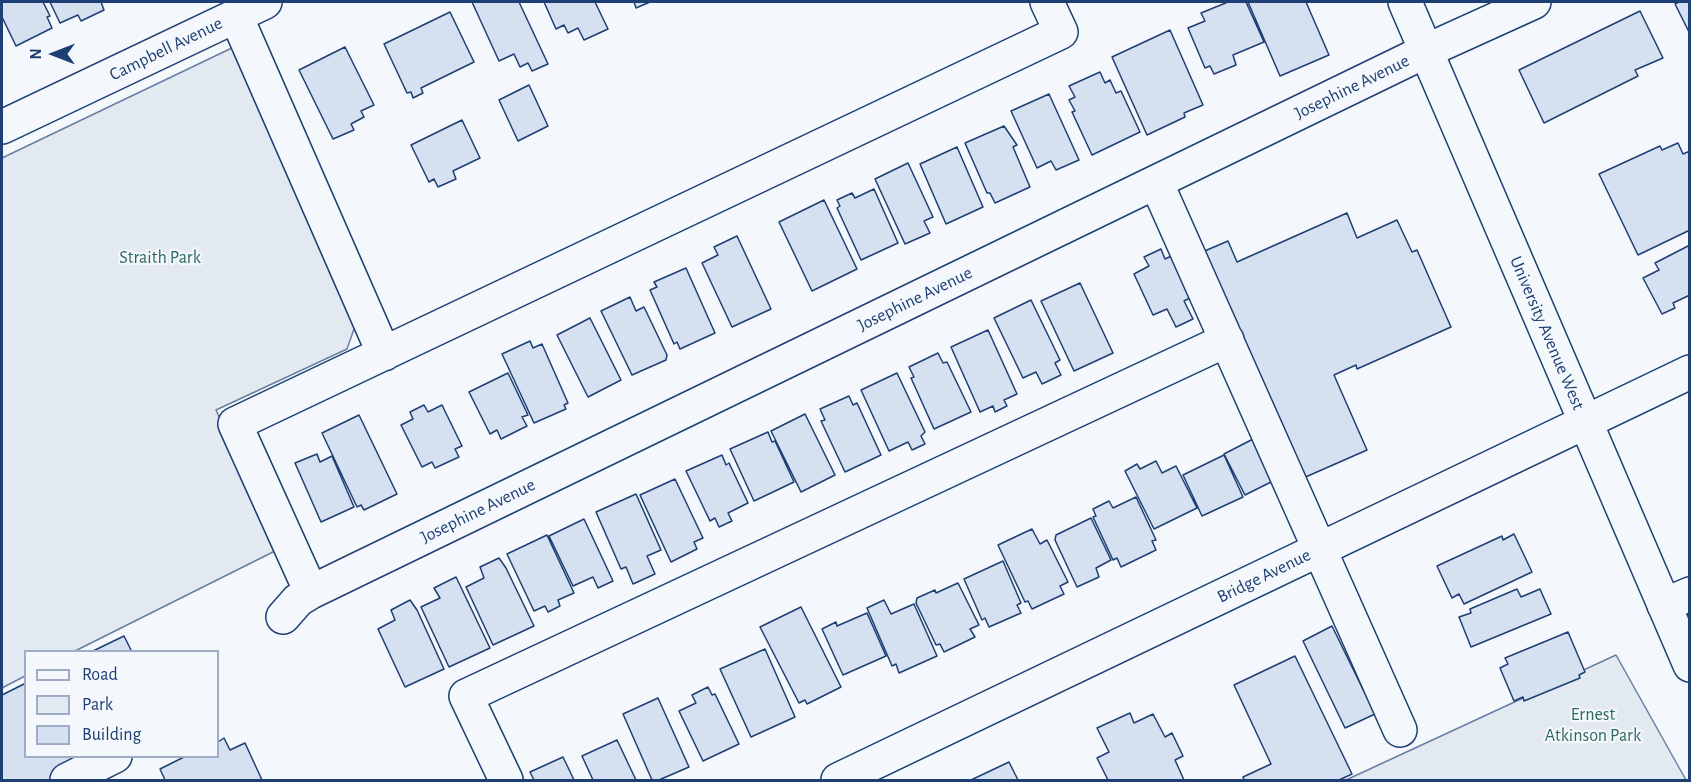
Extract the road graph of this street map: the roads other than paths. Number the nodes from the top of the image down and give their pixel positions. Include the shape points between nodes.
1 (265, 2) edge
2 (1047, 2) edge
3 (1405, 2) edge
4 (1534, 2) edge
5 (236, 16) junction
6 (1426, 51) junction
7 (2, 128) edge
8 (1156, 182) junction
9 (1227, 340) junction
10 (384, 354) junction
11 (1689, 372) edge
12 (1585, 422) junction
13 (1320, 549) junction
14 (1677, 600) edge
15 (1689, 665) edge
16 (1400, 730) dead end
17 (111, 758) edge
18 (68, 780) edge
19 (506, 780) edge
20 (838, 780) edge

1 - 5 street, Campbell Avenue
2 - 10 street via 1061,32
3 - 6 street, University Avenue West
4 - 6 street, Josephine Avenue
5 - 7 street, Campbell Avenue
5 - 10 street
6 - 8 street, Josephine Avenue
6 - 12 street, University Avenue West
8 - 9 street
8 - 10 street, Josephine Avenue via 297,603 235,424
9 - 13 street
9 - 19 street via 466,696
11 - 12 street, Bridge Avenue
12 - 13 street, Bridge Avenue
12 - 14 street, University Avenue West
13 - 16 street
13 - 20 street, Bridge Avenue
14 - 15 street, University Avenue West
17 - 18 street

